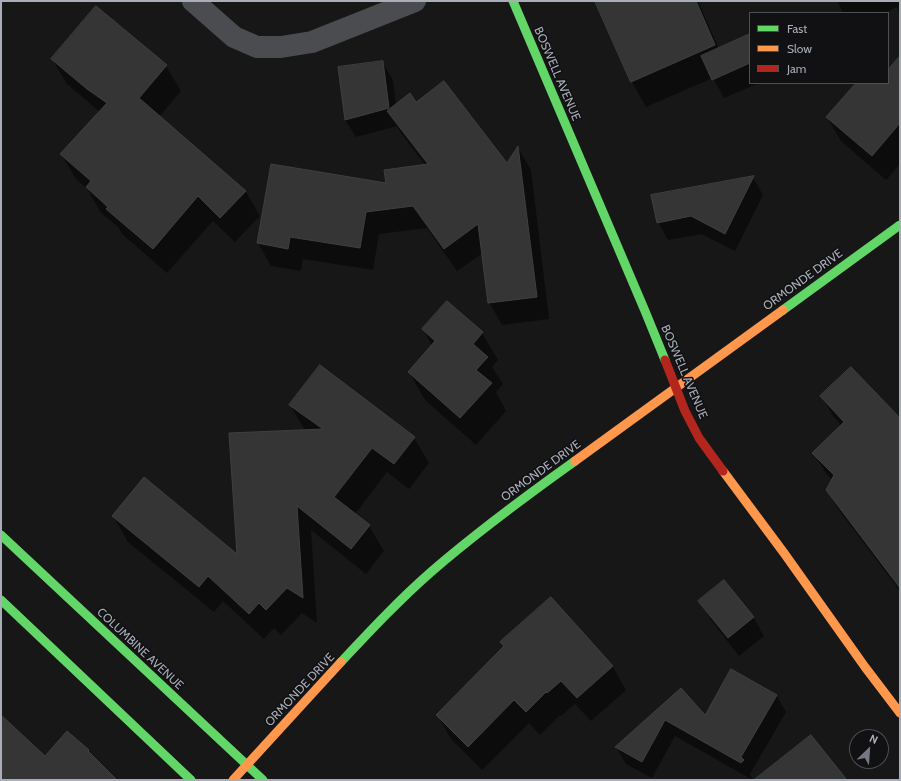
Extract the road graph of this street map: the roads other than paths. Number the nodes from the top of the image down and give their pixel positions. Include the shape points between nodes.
1 (193, 1) edge
2 (415, 1) edge
3 (513, 1) edge
4 (900, 224) edge
5 (676, 387) junction
6 (1, 535) edge
7 (1, 600) edge
8 (900, 713) edge
9 (247, 766) junction
10 (191, 780) edge
11 (233, 780) edge
12 (263, 780) edge

1 - 2 street via 234,37 257,47 280,47 312,42
3 - 5 street, BOSWELL AVENUE
4 - 5 street, ORMONDE DRIVE
5 - 8 street, BOSWELL AVENUE via 699,438
5 - 9 street, ORMONDE DRIVE via 516,504 431,572 385,615
6 - 9 street, COLUMBINE AVENUE
7 - 10 street
9 - 11 street, ORMONDE DRIVE
9 - 12 street, COLUMBINE AVENUE

